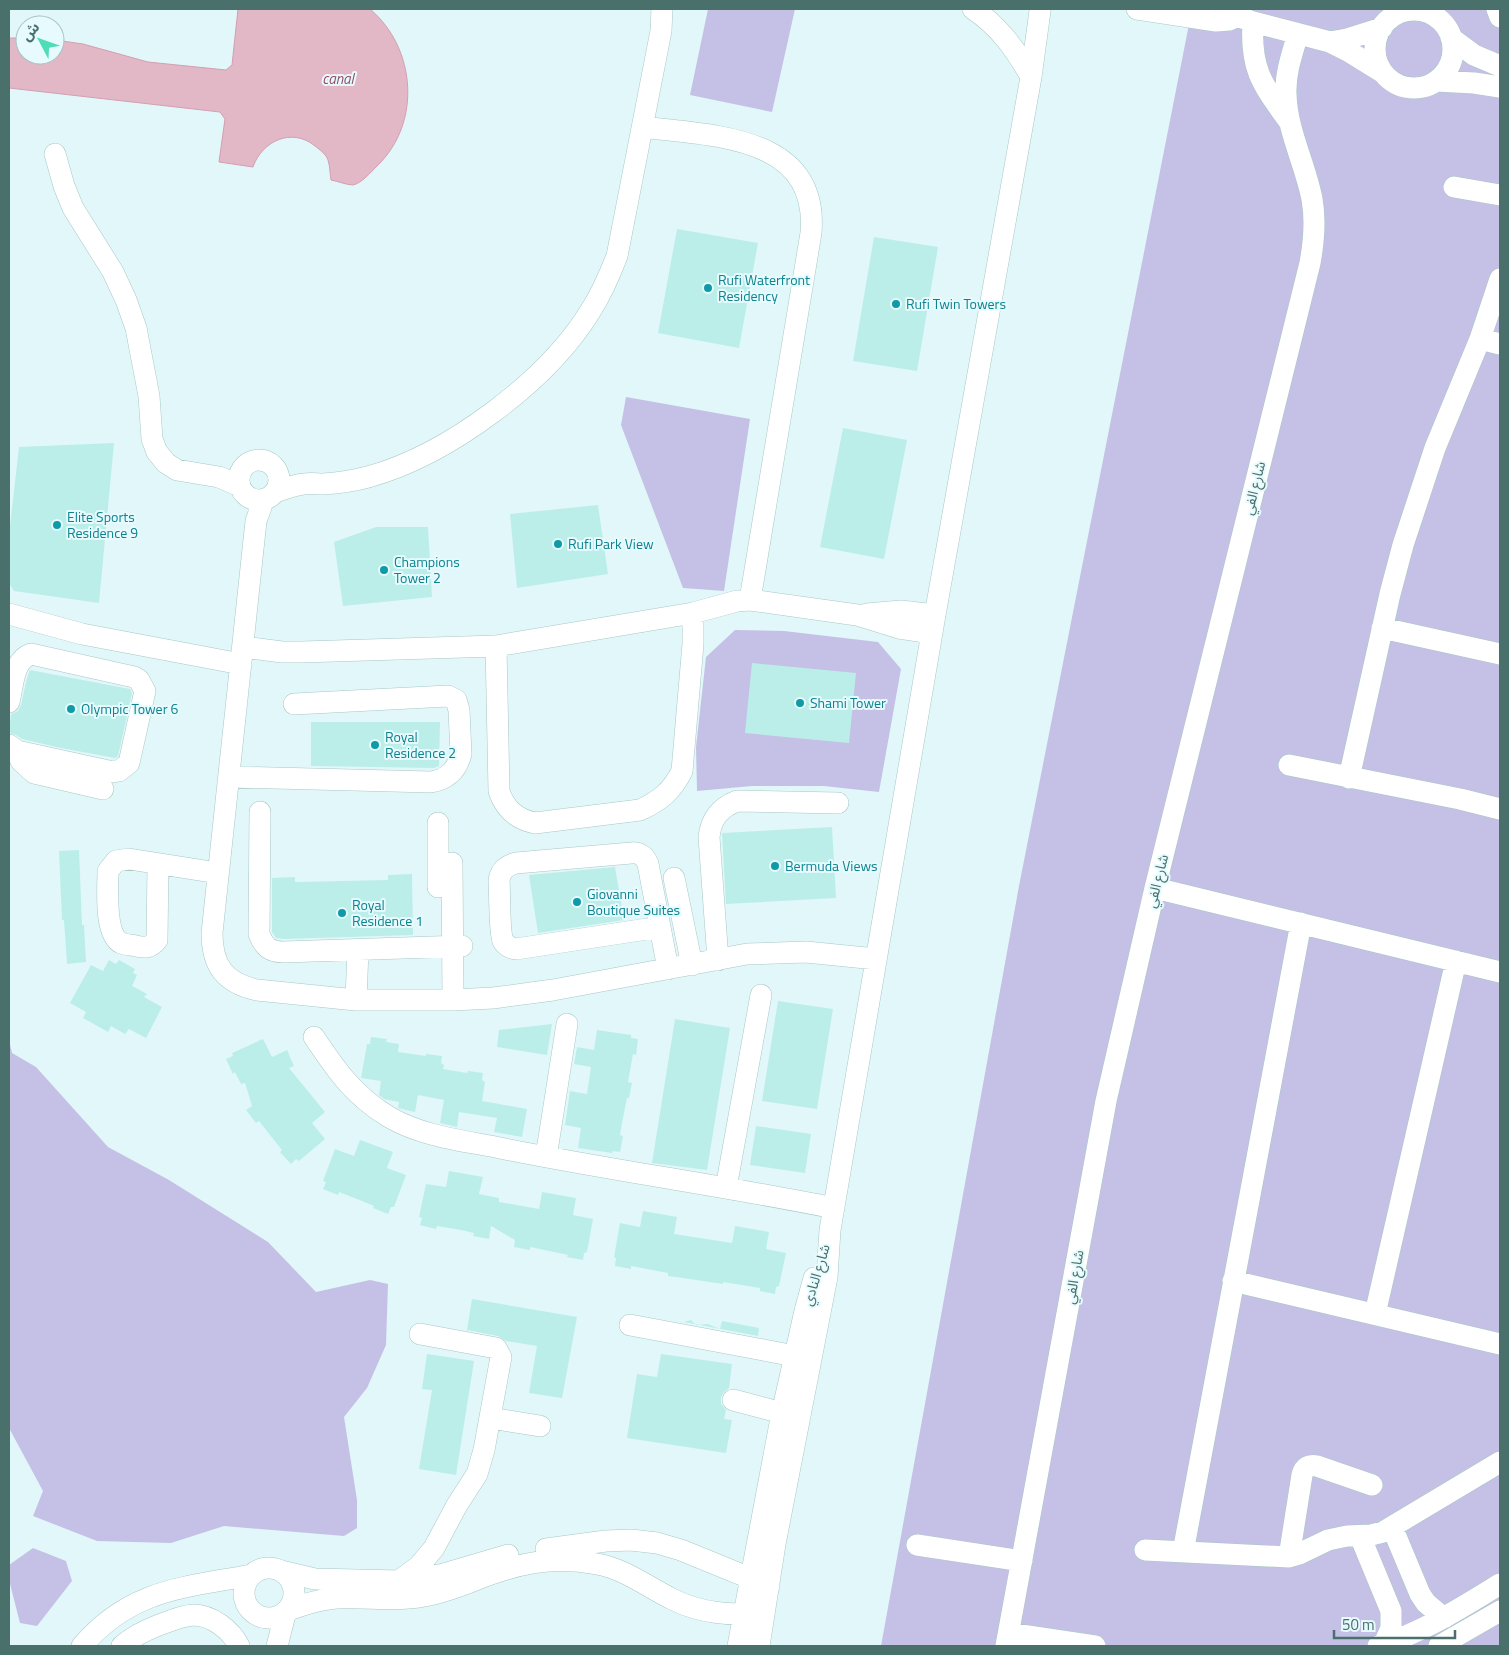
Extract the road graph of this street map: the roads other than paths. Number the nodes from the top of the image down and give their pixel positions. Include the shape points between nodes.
1 (662, 9) edge
2 (973, 9) edge
3 (1137, 9) edge
4 (1497, 9) edge
5 (1044, 10) edge
6 (1436, 14) edge
7 (1239, 16) edge
8 (1392, 17) edge
9 (1500, 17) edge
10 (1298, 34) junction
11 (1451, 38) junction
12 (1330, 42) junction
13 (1500, 66) edge
14 (1382, 72) junction
15 (1031, 77) junction
16 (1436, 81) junction
17 (1500, 87) edge
18 (1290, 123) junction
19 (643, 126) junction
20 (55, 154) dead end
21 (1454, 187) dead end
22 (1500, 195) edge
23 (1500, 279) edge
24 (1480, 339) junction
25 (1500, 344) edge
26 (258, 486) junction
27 (750, 600) junction
28 (693, 613) junction
29 (9, 614) edge
30 (35, 622) junction
31 (934, 624) junction
32 (1382, 628) junction
33 (137, 645) junction
34 (496, 646) junction
35 (1500, 654) edge
36 (25, 656) junction
37 (242, 656) junction
38 (134, 677) junction
39 (9, 702) edge
40 (294, 704) dead end
41 (13, 748) edge
42 (1289, 766) dead end
43 (230, 777) junction
44 (1349, 778) junction
45 (103, 789) dead end
46 (838, 803) dead end
47 (1500, 809) edge
48 (260, 812) dead end
49 (438, 823) dead end
50 (456, 863) dead end
51 (158, 865) dead end
52 (218, 873) junction
53 (674, 878) dead end
54 (1155, 888) junction
55 (1302, 924) junction
56 (660, 927) junction
57 (451, 946) junction
58 (358, 950) junction
59 (876, 959) junction
60 (718, 960) junction
61 (1456, 961) junction
62 (692, 965) junction
63 (668, 969) junction
64 (1500, 972) edge
65 (761, 995) dead end
66 (356, 1000) junction
67 (458, 1000) junction
68 (567, 1024) dead end
69 (314, 1038) dead end
70 (546, 1157) junction
71 (726, 1188) junction
72 (834, 1208) junction
73 (830, 1230) junction
74 (1234, 1281) junction
75 (1375, 1314) junction
76 (630, 1326) dead end
77 (420, 1334) dead end
78 (1500, 1344) edge
79 (795, 1356) junction
80 (733, 1400) dead end
81 (782, 1413) junction
82 (490, 1418) junction
83 (540, 1426) dead end
84 (1500, 1462) edge
85 (1372, 1485) dead end
86 (1392, 1527) junction
87 (446, 1528) junction
88 (1360, 1536) junction
89 (917, 1545) dead end
90 (1145, 1550) dead end
91 (1184, 1552) junction
92 (1289, 1557) junction
93 (1022, 1561) junction
94 (281, 1571) junction
95 (251, 1575) junction
96 (440, 1575) junction
97 (400, 1581) junction
98 (760, 1582) junction
99 (1500, 1584) edge
100 (191, 1586) junction
101 (422, 1597) junction
102 (249, 1609) junction
103 (1500, 1611) edge
104 (286, 1612) junction
105 (754, 1614) junction
106 (1444, 1618) junction
107 (1008, 1640) edge
108 (86, 1644) edge
109 (1381, 1645) edge
110 (122, 1646) edge
111 (239, 1646) edge
112 (269, 1646) edge
113 (277, 1646) edge
114 (738, 1646) edge
115 (759, 1646) edge
116 (1095, 1646) edge
117 (1439, 1646) edge

1 - 19 street via 661,31
2 - 15 street via 1004,35
3 - 7 street via 1216,21
4 - 9 street
5 - 15 street
6 - 8 street via 1413,10
6 - 11 street
7 - 10 street
7 - 18 street via 1252,43 1254,62 1261,80
8 - 12 street via 1348,39
8 - 14 street via 1375,45 1377,63
10 - 12 street
10 - 18 street via 1289,64 1286,94
11 - 13 street via 1474,55
11 - 16 street via 1448,66
12 - 14 street
14 - 16 street via 1402,87 1420,88
15 - 31 street
16 - 17 street
18 - 54 street, شارع الفي via 1312,197 1314,242
19 - 26 street via 619,248 606,284 572,336 521,390 462,434 388,470 324,484
19 - 27 street via 736,140 770,152 795,172 810,201 811,234
20 - 26 street via 73,208 113,272 136,328 149,396 152,439 157,452 178,470
21 - 22 street
23 - 24 street
24 - 25 street
24 - 32 street via 1418,496
26 - 37 street
27 - 28 street
27 - 31 street via 857,615 899,628
28 - 34 street
28 - 34 street via 682,771 666,796 640,810 535,823 525,821 508,809 499,791
29 - 30 street
30 - 33 street
30 - 36 street
31 - 59 street
32 - 35 street
32 - 44 street
33 - 37 street
33 - 38 street
34 - 37 street
36 - 38 street via 36,654
36 - 39 street via 18,664
37 - 43 street
38 - 41 street via 143,685 144,697 129,763 125,768 113,772
40 - 43 street via 448,696 456,700 459,710 459,761 445,778 432,782
41 - 45 street via 34,773
42 - 44 street
43 - 52 street
44 - 47 street
46 - 60 street via 737,801 714,818 709,837
48 - 58 street via 259,934 262,942 275,952
49 - 57 street
50 - 57 street
51 - 52 street
52 - 66 street via 212,946 215,960 232,981 257,990
53 - 62 street
54 - 55 street
54 - 93 street, شارع الفي via 1106,1101
55 - 61 street
55 - 74 street
56 - 56 street via 648,864 639,854 509,864 500,874 502,937 506,946 511,948
56 - 63 street
57 - 58 street
57 - 67 street
58 - 66 street
59 - 60 street via 776,952
59 - 72 street
60 - 62 street
61 - 64 street
61 - 75 street
62 - 63 street
63 - 67 street via 560,989
65 - 71 street
66 - 67 street
68 - 70 street
69 - 70 street via 350,1088 390,1118 438,1135
70 - 71 street
71 - 72 street
72 - 73 street
73 - 79 street, شارع النادي via 812,1283
73 - 98 street, شارع النادي via 827,1276 775,1544
74 - 75 street
74 - 91 street
75 - 78 street
76 - 79 street
77 - 82 street via 499,1351 502,1357
79 - 81 street, شارع النادي
80 - 81 street
81 - 98 street, شارع النادي
82 - 83 street
82 - 87 street via 477,1474
84 - 86 street
85 - 92 street via 1317,1466 1306,1467
86 - 88 street
86 - 106 street via 1420,1594
87 - 96 street via 448,1548
87 - 97 street via 427,1558
88 - 92 street via 1328,1540
88 - 109 street via 1391,1611 1391,1628
89 - 93 street
90 - 91 street
91 - 92 street
93 - 107 street, شارع الفي
94 - 95 street via 265,1568
94 - 97 street via 315,1579
94 - 104 street via 292,1582 294,1590
95 - 100 street
95 - 102 street via 244,1590
96 - 97 street
96 - 98 street via 535,1550 632,1540 681,1550
96 - 101 street
98 - 105 street, شارع النادي
99 - 106 street
100 - 102 street via 220,1592
100 - 108 street via 159,1594 129,1607
101 - 104 street via 337,1598 302,1605
101 - 105 street via 507,1569 566,1560 614,1569 695,1608 721,1614
102 - 104 street via 258,1616 273,1618
102 - 112 street
103 - 117 street
104 - 113 street
105 - 114 street, شارع النادي
105 - 115 street, شارع النادي
106 - 109 street
107 - 116 street
110 - 111 street via 146,1630 193,1615 222,1625

